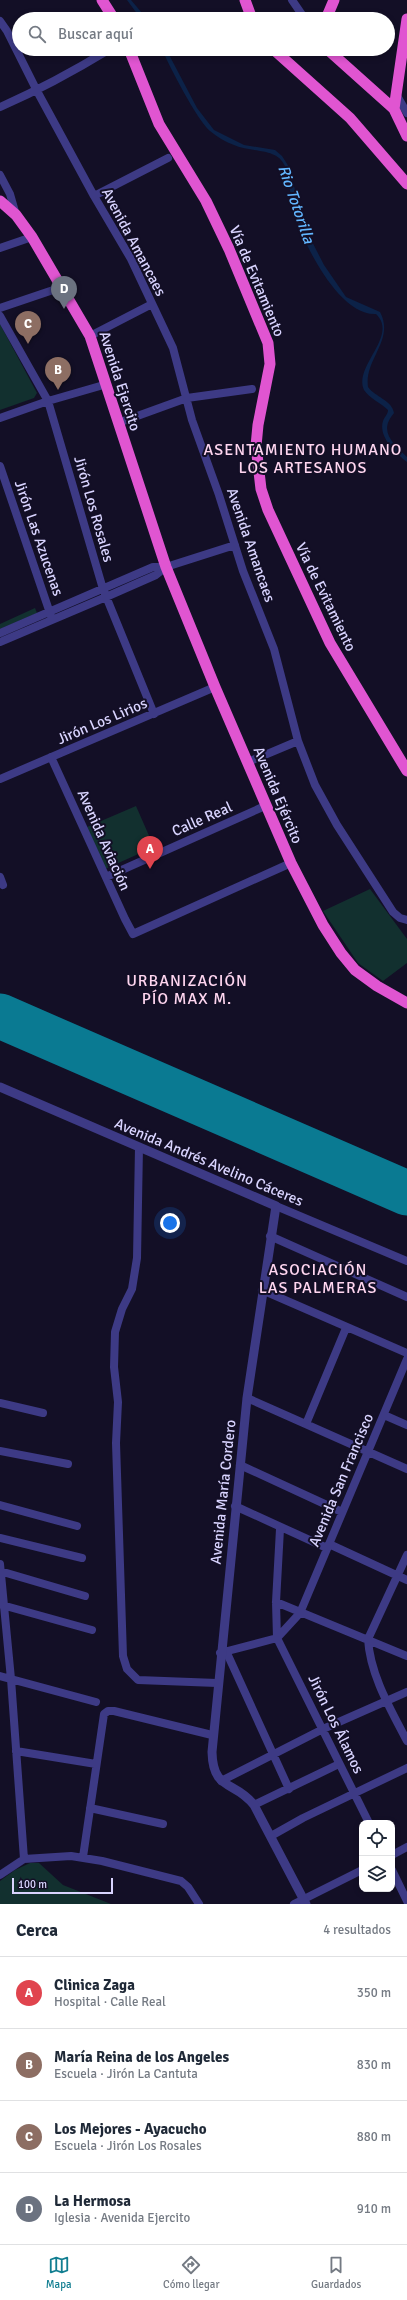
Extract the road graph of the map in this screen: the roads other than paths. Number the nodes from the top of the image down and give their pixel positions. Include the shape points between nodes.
1 (102, 0) edge
2 (245, 0) edge
3 (292, 0) edge
4 (334, 0) edge
5 (110, 12) edge
6 (249, 12) edge
7 (301, 12) edge
8 (329, 12) edge
9 (407, 19) edge
10 (0, 21) edge
11 (12, 39) edge
12 (20, 56) edge
13 (99, 56) edge
14 (132, 56) edge
15 (281, 56) edge
16 (335, 56) edge
17 (37, 91) junction
18 (395, 92) junction
19 (0, 107) edge
20 (394, 109) junction
21 (407, 113) edge
22 (407, 136) edge
23 (168, 158) dead end
24 (0, 175) edge
25 (407, 184) edge
26 (94, 196) junction
27 (0, 200) edge
28 (16, 215) junction
29 (32, 237) junction
30 (0, 248) edge
31 (62, 287) junction
32 (152, 304) junction
33 (0, 308) edge
34 (0, 316) edge
35 (90, 336) junction
36 (107, 384) junction
37 (252, 389) dead end
38 (187, 398) junction
39 (48, 401) junction
40 (0, 418) edge
41 (118, 423) junction
42 (0, 466) edge
43 (235, 545) junction
44 (166, 567) junction
45 (103, 589) junction
46 (106, 597) junction
47 (51, 616) junction
48 (0, 634) edge
49 (0, 642) edge
50 (215, 687) junction
51 (154, 714) junction
52 (298, 742) junction
53 (51, 757) junction
54 (248, 762) junction
55 (407, 771) edge
56 (0, 779) edge
57 (265, 806) junction
58 (291, 863) junction
59 (106, 877) junction
60 (407, 920) edge
61 (407, 1003) edge
62 (0, 1087) edge
63 (139, 1147) junction
64 (276, 1206) junction
65 (270, 1236) junction
66 (407, 1261) edge
67 (262, 1290) junction
68 (407, 1297) edge
69 (346, 1328) junction
70 (407, 1353) edge
71 (407, 1359) edge
72 (248, 1398) junction
73 (0, 1403) edge
74 (43, 1414) dead end
75 (384, 1415) junction
76 (306, 1424) junction
77 (407, 1425) edge
78 (0, 1451) edge
79 (368, 1452) junction
80 (68, 1464) dead end
81 (240, 1465) junction
82 (407, 1469) edge
83 (0, 1505) edge
84 (235, 1506) junction
85 (342, 1512) junction
86 (77, 1526) dead end
87 (280, 1529) junction
88 (0, 1538) edge
89 (328, 1546) junction
90 (407, 1555) edge
91 (82, 1558) dead end
92 (0, 1569) edge
93 (397, 1576) junction
94 (407, 1580) edge
95 (85, 1596) dead end
96 (276, 1602) junction
97 (3, 1605) edge
98 (300, 1613) junction
99 (92, 1630) dead end
100 (278, 1638) junction
101 (368, 1639) junction
102 (223, 1652) junction
103 (407, 1656) edge
104 (0, 1676) edge
105 (12, 1679) junction
106 (217, 1683) junction
107 (407, 1692) edge
108 (386, 1700) junction
109 (96, 1702) dead end
110 (323, 1729) junction
111 (212, 1735) junction
112 (407, 1741) edge
113 (16, 1750) junction
114 (273, 1754) junction
115 (96, 1764) junction
116 (339, 1764) junction
117 (407, 1768) edge
118 (221, 1780) junction
119 (289, 1789) junction
120 (355, 1793) junction
121 (254, 1805) junction
122 (90, 1808) junction
123 (368, 1820) edge
124 (163, 1824) dead end
125 (272, 1836) junction
126 (407, 1847) edge
127 (395, 1853) edge
128 (83, 1858) junction
129 (24, 1859) junction
130 (359, 1872) edge
131 (0, 1876) edge
132 (395, 1876) edge
133 (407, 1901) edge
134 (305, 1902) edge
135 (199, 1904) edge
136 (294, 1904) edge

1 - 5 highway
2 - 6 highway
3 - 7 street
4 - 8 highway
9 - 18 highway
10 - 11 street, Avenida Amancaes
12 - 17 street, Avenida Amancaes
13 - 17 street
14 - 55 highway, Vía de Evitamiento via 159,124 206,202 229,249 268,343 270,364 256,446 261,489 268,510 330,643
15 - 25 highway via 350,118
16 - 20 highway
17 - 19 street
17 - 26 street, Avenida Amancaes
18 - 20 highway
18 - 21 street
20 - 22 highway
23 - 26 street
24 - 28 street via 10,194
26 - 32 street, Avenida Amancaes via 131,259
27 - 28 highway, Avenida Ejercito
28 - 29 highway, Avenida Ejercito
29 - 30 street
29 - 31 highway, Avenida Ejercito
31 - 33 street
31 - 35 highway, Avenida Ejercito
32 - 35 street
32 - 38 street, Avenida Amancaes via 173,348
34 - 39 street, Jirón Los Rosales
35 - 36 highway, Avenida Ejercito
36 - 39 street
36 - 41 highway, Avenida Ejercito
37 - 38 street
38 - 41 street
38 - 43 street, Avenida Amancaes via 192,420
39 - 40 street
39 - 45 street, Jirón Los Rosales
41 - 44 highway, Avenida Ejercito
42 - 47 street, Jirón Las Azucenas
43 - 44 street
43 - 52 street, Avenida Amancaes via 281,670
44 - 45 street via 153,567
44 - 46 street
44 - 50 highway, Avenida Ejército
45 - 46 street, Jirón Los Rosales
45 - 47 street
46 - 47 street
46 - 51 street, Jirón Los Rosales
47 - 48 street
47 - 49 street
50 - 51 street, Jirón Los Lirios
50 - 54 highway, Avenida Ejército
51 - 53 street, Jirón Los Lirios
52 - 54 street
52 - 60 street, Avenida Amancaes via 315,785 337,825 393,912
53 - 56 street, Jirón Los Lirios
53 - 59 street, Avenida Aviación
54 - 57 highway, Avenida Ejército
57 - 58 highway, Avenida Ejército
57 - 59 street, Calle Real
58 - 59 street, Avenida Aviación via 133,934
58 - 61 highway, Avenida Ejército via 324,925 355,970
62 - 63 street, Avenida Andrés Avelino Cáceres
63 - 64 street, Avenida Andrés Avelino Cáceres
63 - 106 street via 137,1258 132,1289 115,1332 114,1360 118,1402 116,1443 123,1656 127,1669 138,1680
64 - 65 street, Avenida María Cordero
64 - 66 street, Avenida Andrés Avelino Cáceres
65 - 67 street, Avenida María Cordero
65 - 68 street
67 - 69 street
67 - 72 street, Avenida María Cordero
69 - 70 street
69 - 76 street
71 - 75 street, Avenida San Francisco
72 - 76 street
72 - 81 street, Avenida María Cordero
73 - 74 street
75 - 77 street
75 - 79 street, Avenida San Francisco
76 - 79 street
78 - 80 street
79 - 82 street
79 - 85 street, Avenida San Francisco
81 - 84 street, Avenida María Cordero
81 - 85 street
83 - 86 street
84 - 87 street
84 - 102 street, Avenida María Cordero
85 - 89 street, Avenida San Francisco
87 - 89 street
87 - 96 street
88 - 91 street
89 - 93 street
89 - 98 street, Avenida San Francisco
90 - 93 street
92 - 95 street
92 - 97 street
93 - 94 street
93 - 101 street
96 - 98 street
96 - 100 street
97 - 99 street
97 - 105 street
98 - 100 street, Avenida San Francisco
98 - 101 street
100 - 102 street
100 - 110 street, Jirón Los Álamos
101 - 103 street
101 - 108 street via 369,1650
102 - 106 street, Avenida María Cordero
102 - 114 street
104 - 105 street
105 - 109 street
105 - 113 street
106 - 111 street, Avenida María Cordero
107 - 108 street
108 - 110 street
108 - 112 street
110 - 114 street
110 - 116 street, Jirón Los Álamos
111 - 115 street via 108,1711 104,1714
111 - 118 street, Avenida María Cordero via 214,1774
113 - 115 street
113 - 129 street
114 - 118 street
114 - 119 street
115 - 122 street
116 - 119 street
116 - 120 street, Jirón Los Álamos
117 - 120 street
118 - 121 street via 248,1797
119 - 121 street
120 - 123 street, Jirón Los Álamos
120 - 125 street
121 - 125 street
122 - 124 street
122 - 128 street
125 - 134 street
126 - 127 street
128 - 129 street via 71,1856
128 - 135 street via 180,1881 188,1887
129 - 131 street
130 - 134 street
132 - 133 street
134 - 136 street

